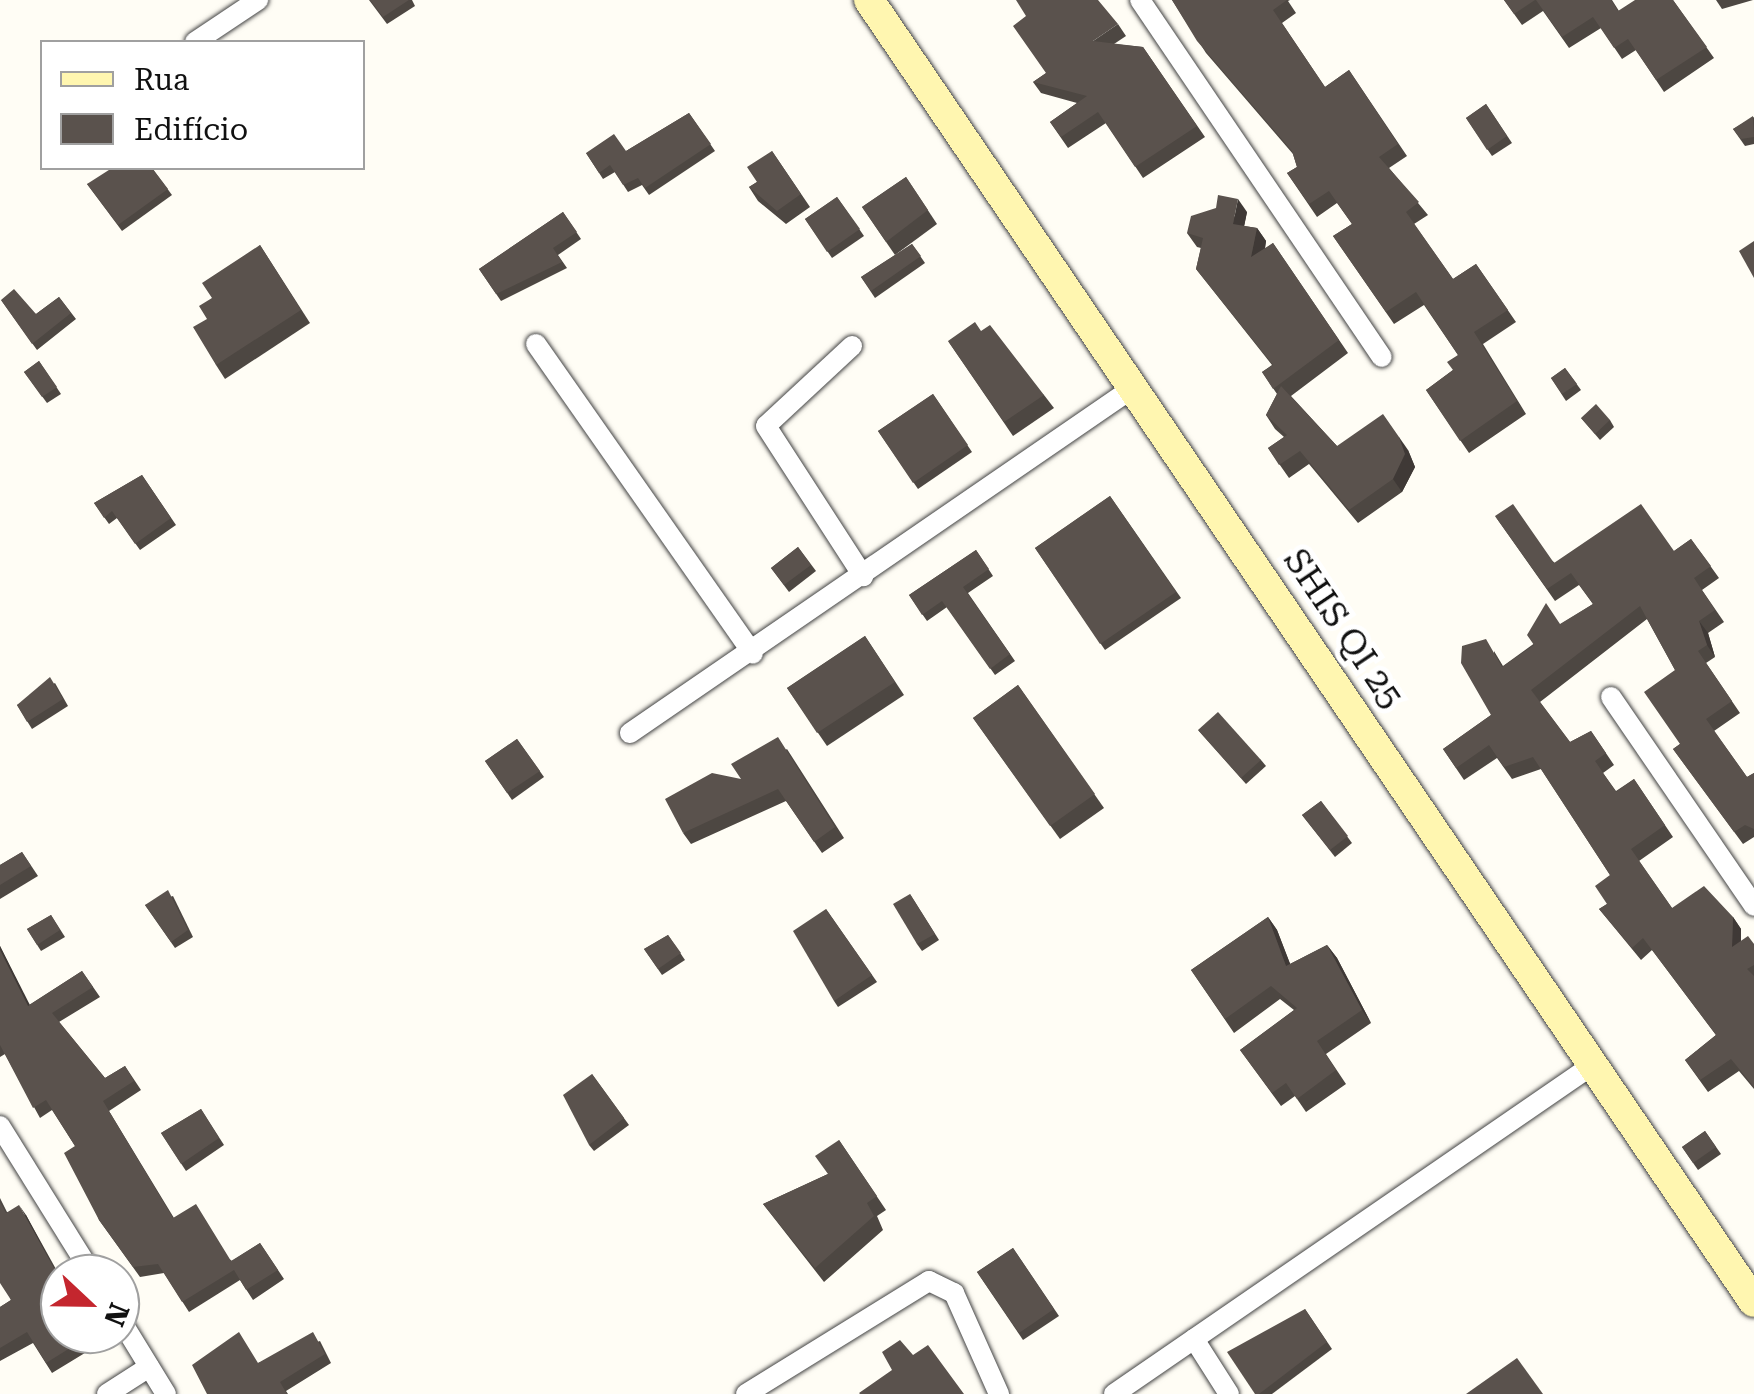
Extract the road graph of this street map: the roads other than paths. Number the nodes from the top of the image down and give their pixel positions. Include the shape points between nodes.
1 (258, 0) edge
2 (869, 0) edge
3 (1140, 0) edge
4 (198, 40) edge
5 (536, 344) dead end
6 (852, 346) dead end
7 (1382, 357) dead end
8 (1133, 388) junction
9 (864, 576) junction
10 (752, 654) junction
11 (1612, 697) dead end
12 (630, 733) dead end
13 (1754, 906) edge
14 (1594, 1064) junction
15 (0, 1126) edge
16 (80, 1254) edge
17 (1754, 1302) edge
18 (1194, 1339) junction
19 (140, 1350) edge
20 (150, 1366) junction
21 (107, 1394) edge
22 (166, 1394) edge
23 (746, 1394) edge
24 (999, 1394) edge
25 (1114, 1394) edge
26 (1229, 1394) edge

1 - 4 street
2 - 8 street, SHIS QI 25
3 - 7 street
5 - 10 street
6 - 9 street via 766,426
8 - 9 street
8 - 14 street, SHIS QI 25
9 - 10 street
10 - 12 street
11 - 13 street
14 - 17 street, SHIS QI 25
14 - 18 street
15 - 16 street
18 - 25 street
18 - 26 street
19 - 20 street
20 - 21 street
20 - 22 street
23 - 24 street via 929,1281 954,1293

